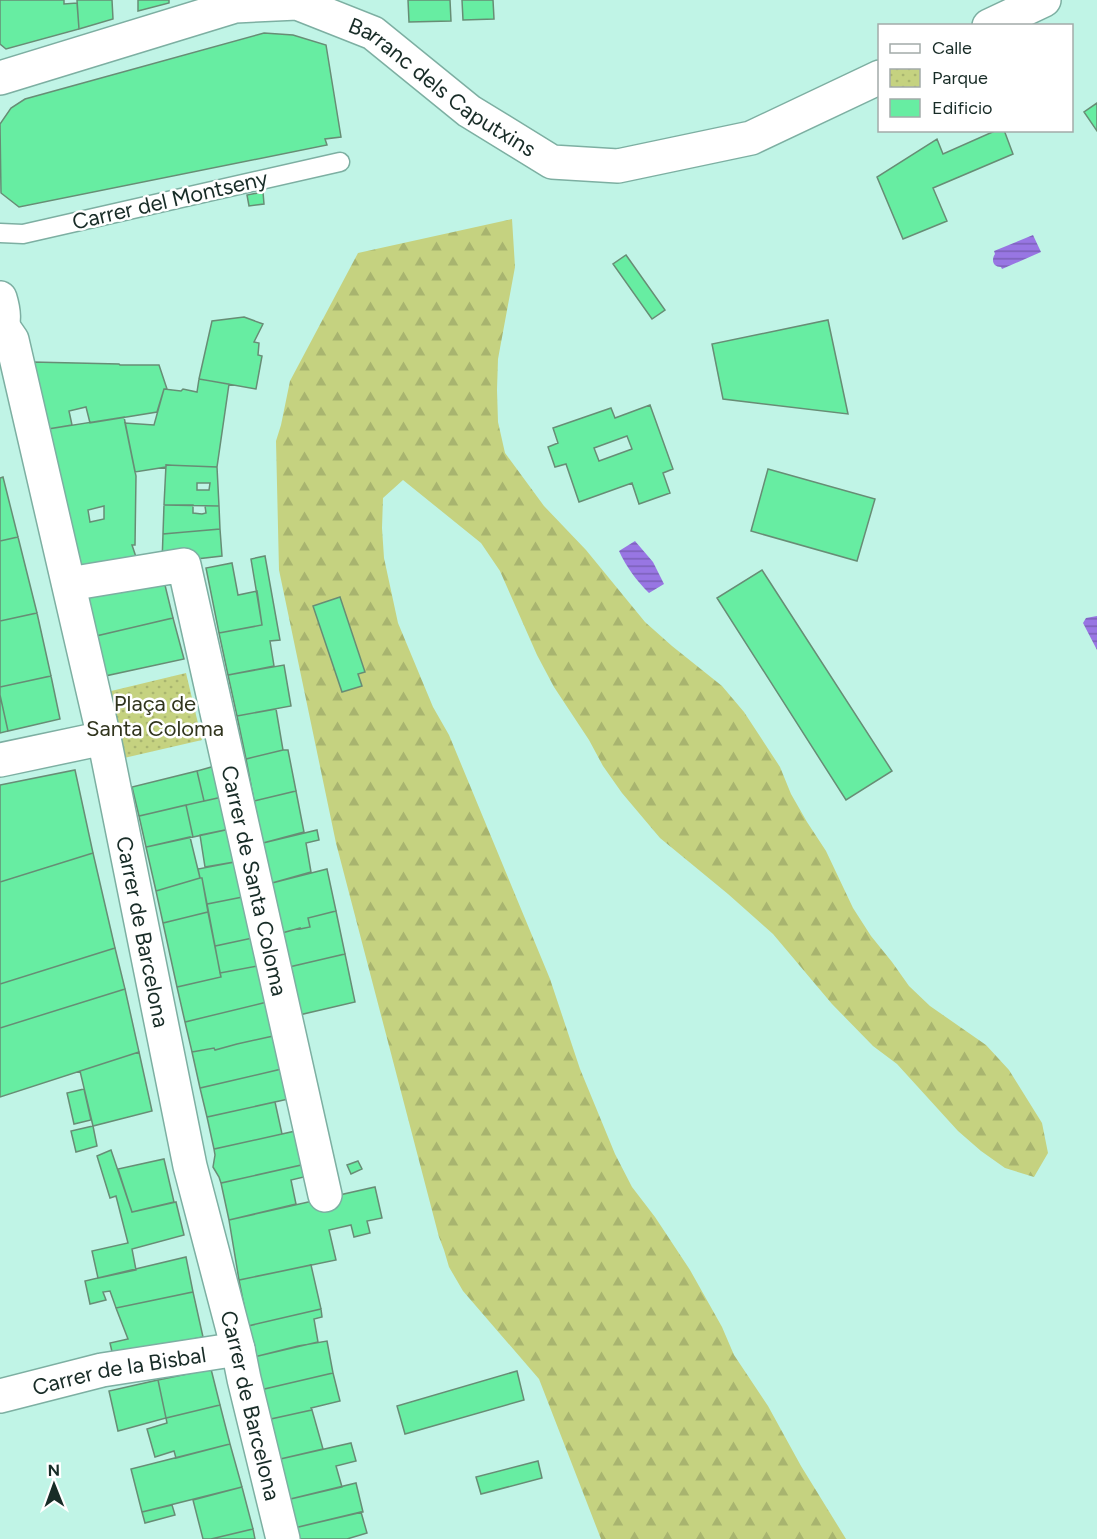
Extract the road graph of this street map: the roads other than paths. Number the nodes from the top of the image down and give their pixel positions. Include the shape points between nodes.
1 (1044, 0) edge
2 (993, 24) edge
3 (878, 77) edge
4 (0, 78) edge
5 (340, 162) dead end
6 (0, 233) edge
7 (1, 320) edge
8 (69, 584) junction
9 (104, 738) junction
10 (0, 760) edge
11 (325, 1195) dead end
12 (238, 1349) junction
13 (0, 1395) edge
14 (283, 1539) edge

1 - 2 street
3 - 4 street, Barranc dels Caputxins via 751,138 618,166 552,162 469,111 373,33 297,3 235,6
5 - 6 lane, Carrer del Montseny via 23,234
7 - 8 street, Carrer de Barcelona via 12,340
8 - 9 street, Carrer de Barcelona
8 - 11 street, Carrer de Santa Coloma via 184,565
9 - 10 street
9 - 12 street, Carrer de Barcelona via 190,1166
12 - 13 street, Carrer de la Bisbal via 102,1370
12 - 14 street, Carrer de Barcelona

